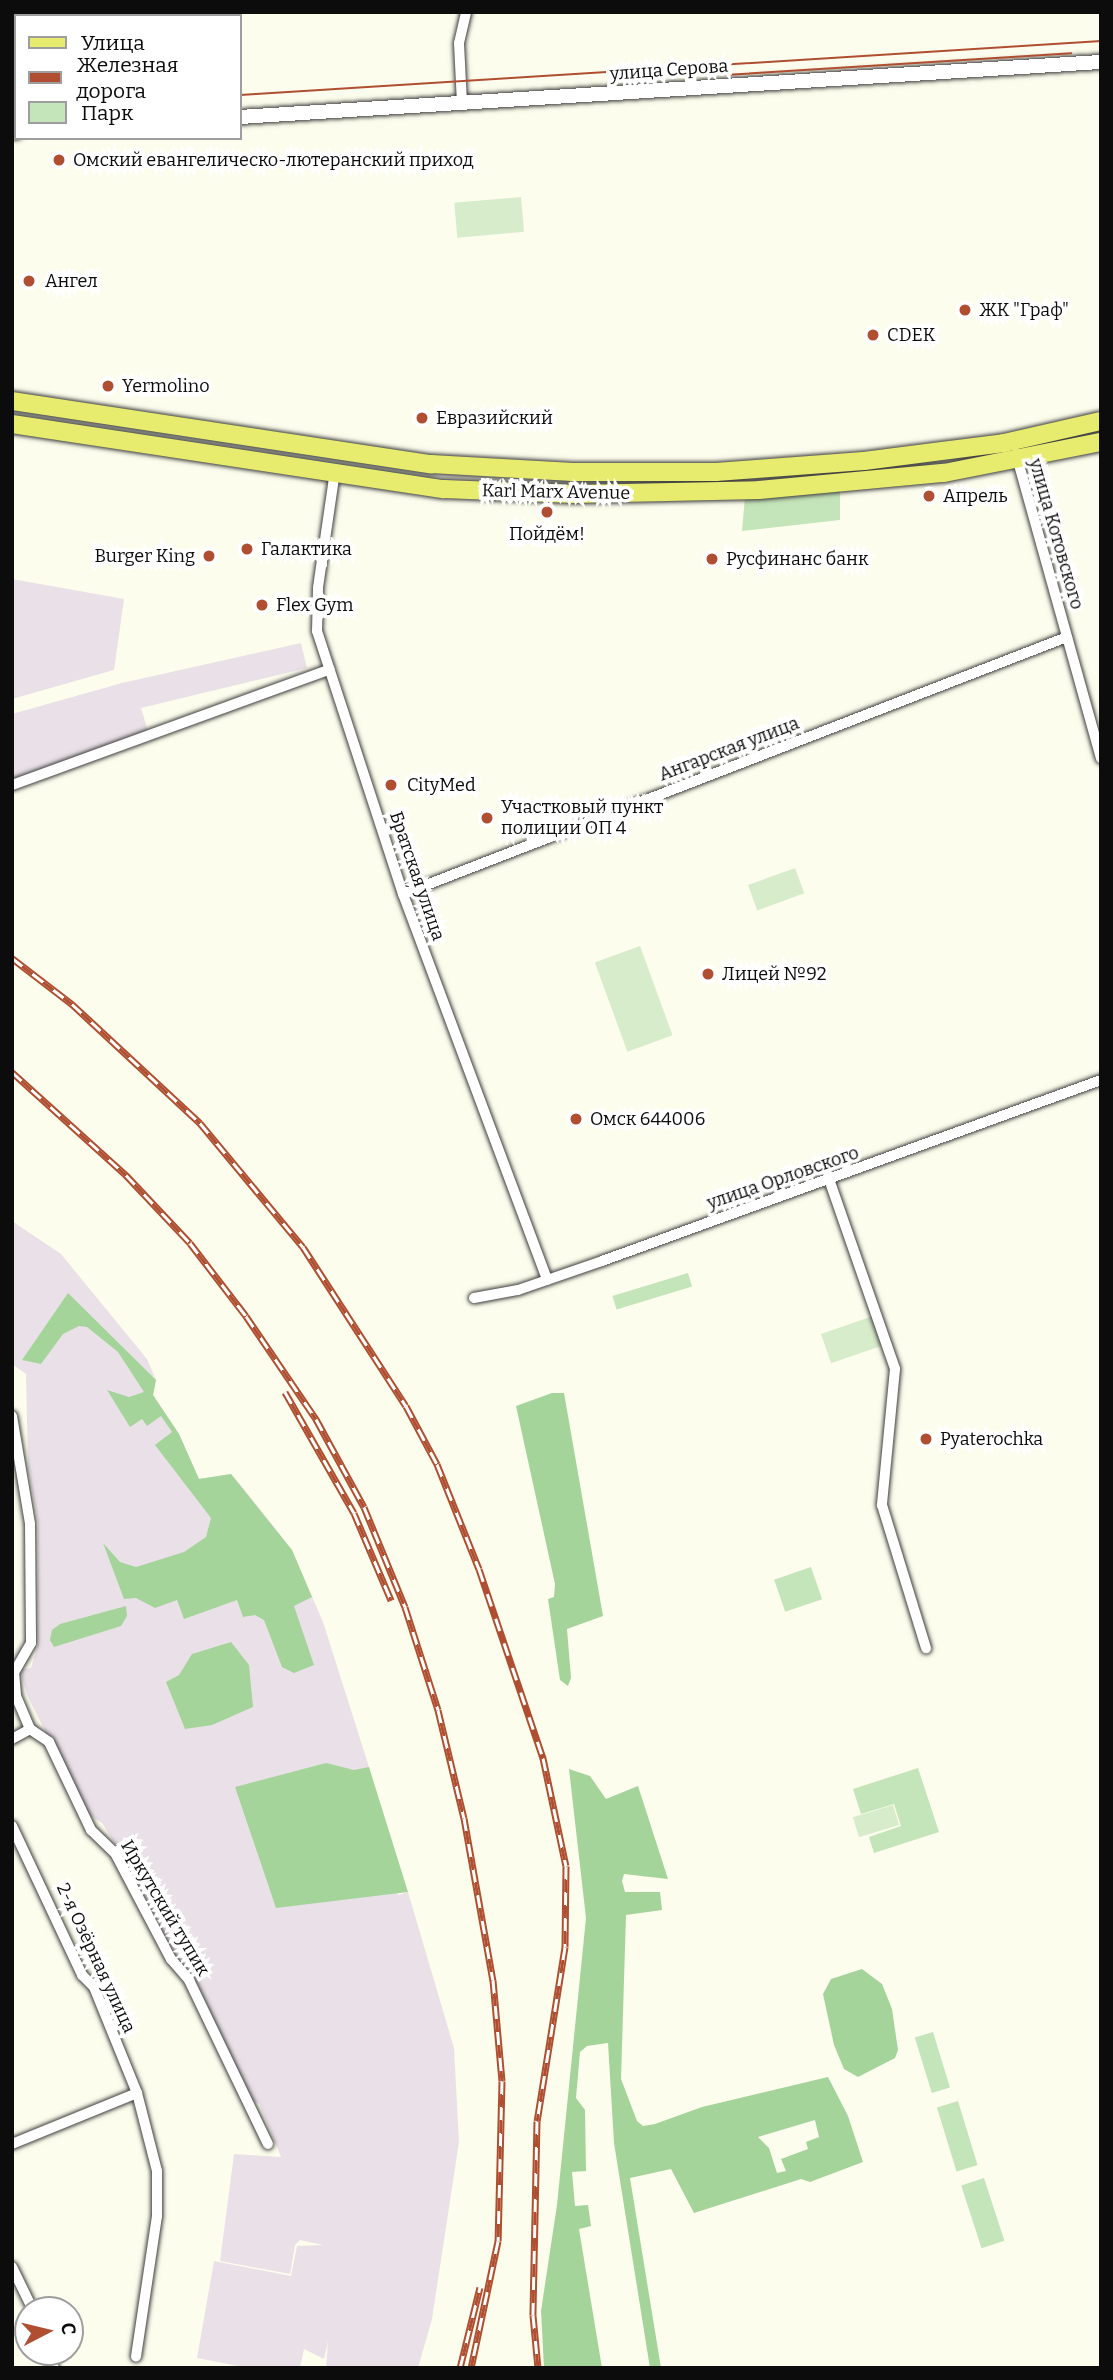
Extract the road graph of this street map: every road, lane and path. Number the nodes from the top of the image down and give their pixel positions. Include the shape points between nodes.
1 (466, 12) edge
2 (1101, 62) edge
3 (462, 103) junction
4 (242, 117) edge
5 (12, 401) edge
6 (1101, 421) edge
7 (12, 424) edge
8 (1013, 441) junction
9 (1101, 442) edge
10 (1018, 462) junction
11 (335, 471) junction
12 (1067, 637) junction
13 (330, 669) junction
14 (1101, 758) edge
15 (12, 785) edge
16 (403, 894) junction
17 (1101, 1080) edge
18 (830, 1182) junction
19 (547, 1280) junction
20 (474, 1298) dead end
21 (12, 1416) edge
22 (926, 1648) dead end
23 (30, 1729) junction
24 (12, 1739) edge
25 (12, 1826) edge
26 (137, 2093) junction
27 (12, 2144) edge
28 (268, 2144) dead end
29 (12, 2267) edge
30 (26, 2296) edge
31 (136, 2356) dead end

1 - 3 street via 459,43
2 - 3 street, улица Серова
3 - 4 street, улица Серова
5 - 8 main road, Karl Marx Avenue via 431,464 502,470 757,470
6 - 8 main road, Karl Marx Avenue
7 - 11 main road, Karl Marx Avenue
8 - 10 street, улица Котовского
9 - 10 main road, Karl Marx Avenue
10 - 11 main road, Karl Marx Avenue via 944,473 705,493 455,489
10 - 12 street, улица Котовского
11 - 13 street, Братская улица via 316,615
12 - 14 street, улица Котовского
12 - 16 street, Ангарская улица
13 - 15 street
13 - 16 street, Братская улица
16 - 19 street, Братская улица
17 - 18 street, улица Орловского
18 - 19 street, улица Орловского
18 - 22 street via 895,1369 882,1505
19 - 20 street, улица Орловского
21 - 23 street, Иркутский тупик via 30,1524 31,1630 28,1652 14,1672 16,1696
23 - 24 street
23 - 28 street, Иркутский тупик via 49,1742 91,1830 115,1853 171,1959 189,1980
25 - 26 street, 2-я Озёрная улица via 82,1975 94,1986
26 - 27 street
26 - 31 street, 2-я Озёрная улица via 159,2194
29 - 30 street

